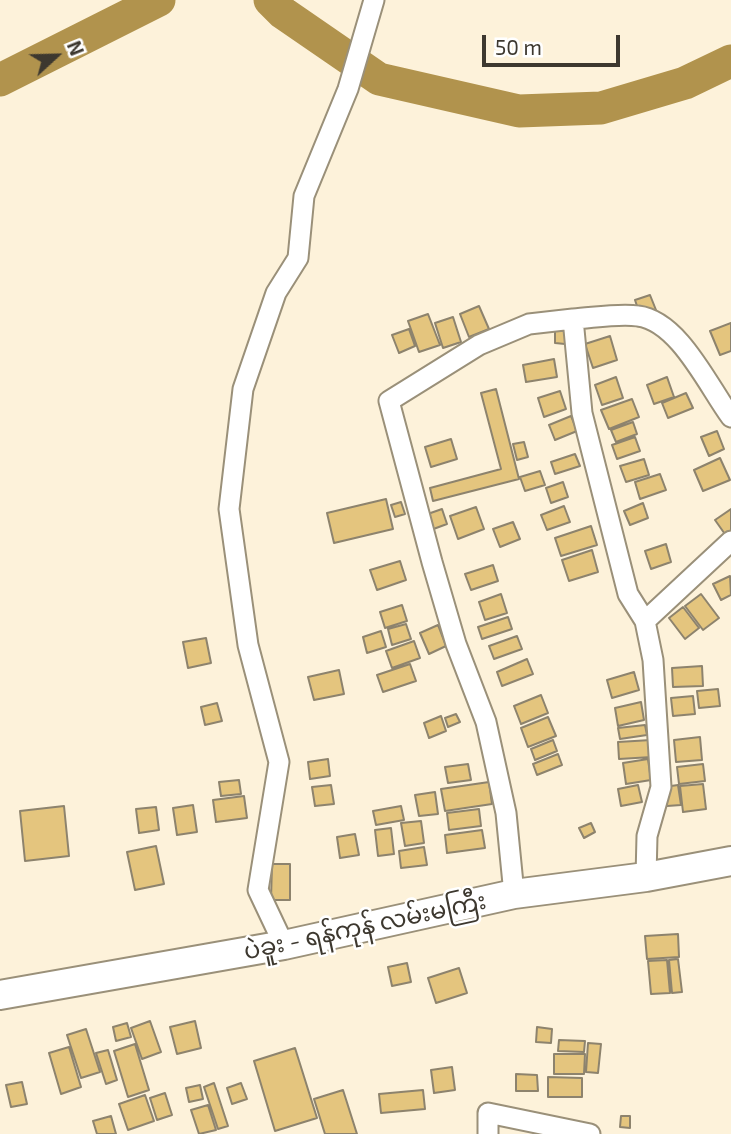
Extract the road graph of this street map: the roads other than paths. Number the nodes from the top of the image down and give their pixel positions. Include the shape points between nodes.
1 (370, 9) edge
2 (573, 319) junction
3 (731, 416) edge
4 (731, 541) edge
5 (645, 621) junction
6 (731, 861) edge
7 (646, 877) junction
8 (514, 894) junction
9 (284, 945) junction
10 (0, 995) edge
11 (488, 1134) edge
12 (590, 1134) edge

1 - 9 street via 348,89 304,196 298,258 276,293 243,389 229,509 248,645 279,762 258,890
2 - 3 street via 639,316 665,327
2 - 5 street via 582,413 628,594
2 - 8 street via 529,324 479,345 389,401 456,644 486,722 506,813
4 - 5 street
5 - 7 street via 653,660 661,788 647,836
6 - 7 highway, ပဲခူး - ရန်ကုန် လမ်းမကြီး
7 - 8 highway, ပဲခူး - ရန်ကုန် လမ်းမကြီး
8 - 9 highway, ပဲခူး - ရန်ကုန် လမ်းမကြီး
9 - 10 highway, ပဲခူး - ရန်ကုန် လမ်းမကြီး
11 - 12 street via 488,1113

